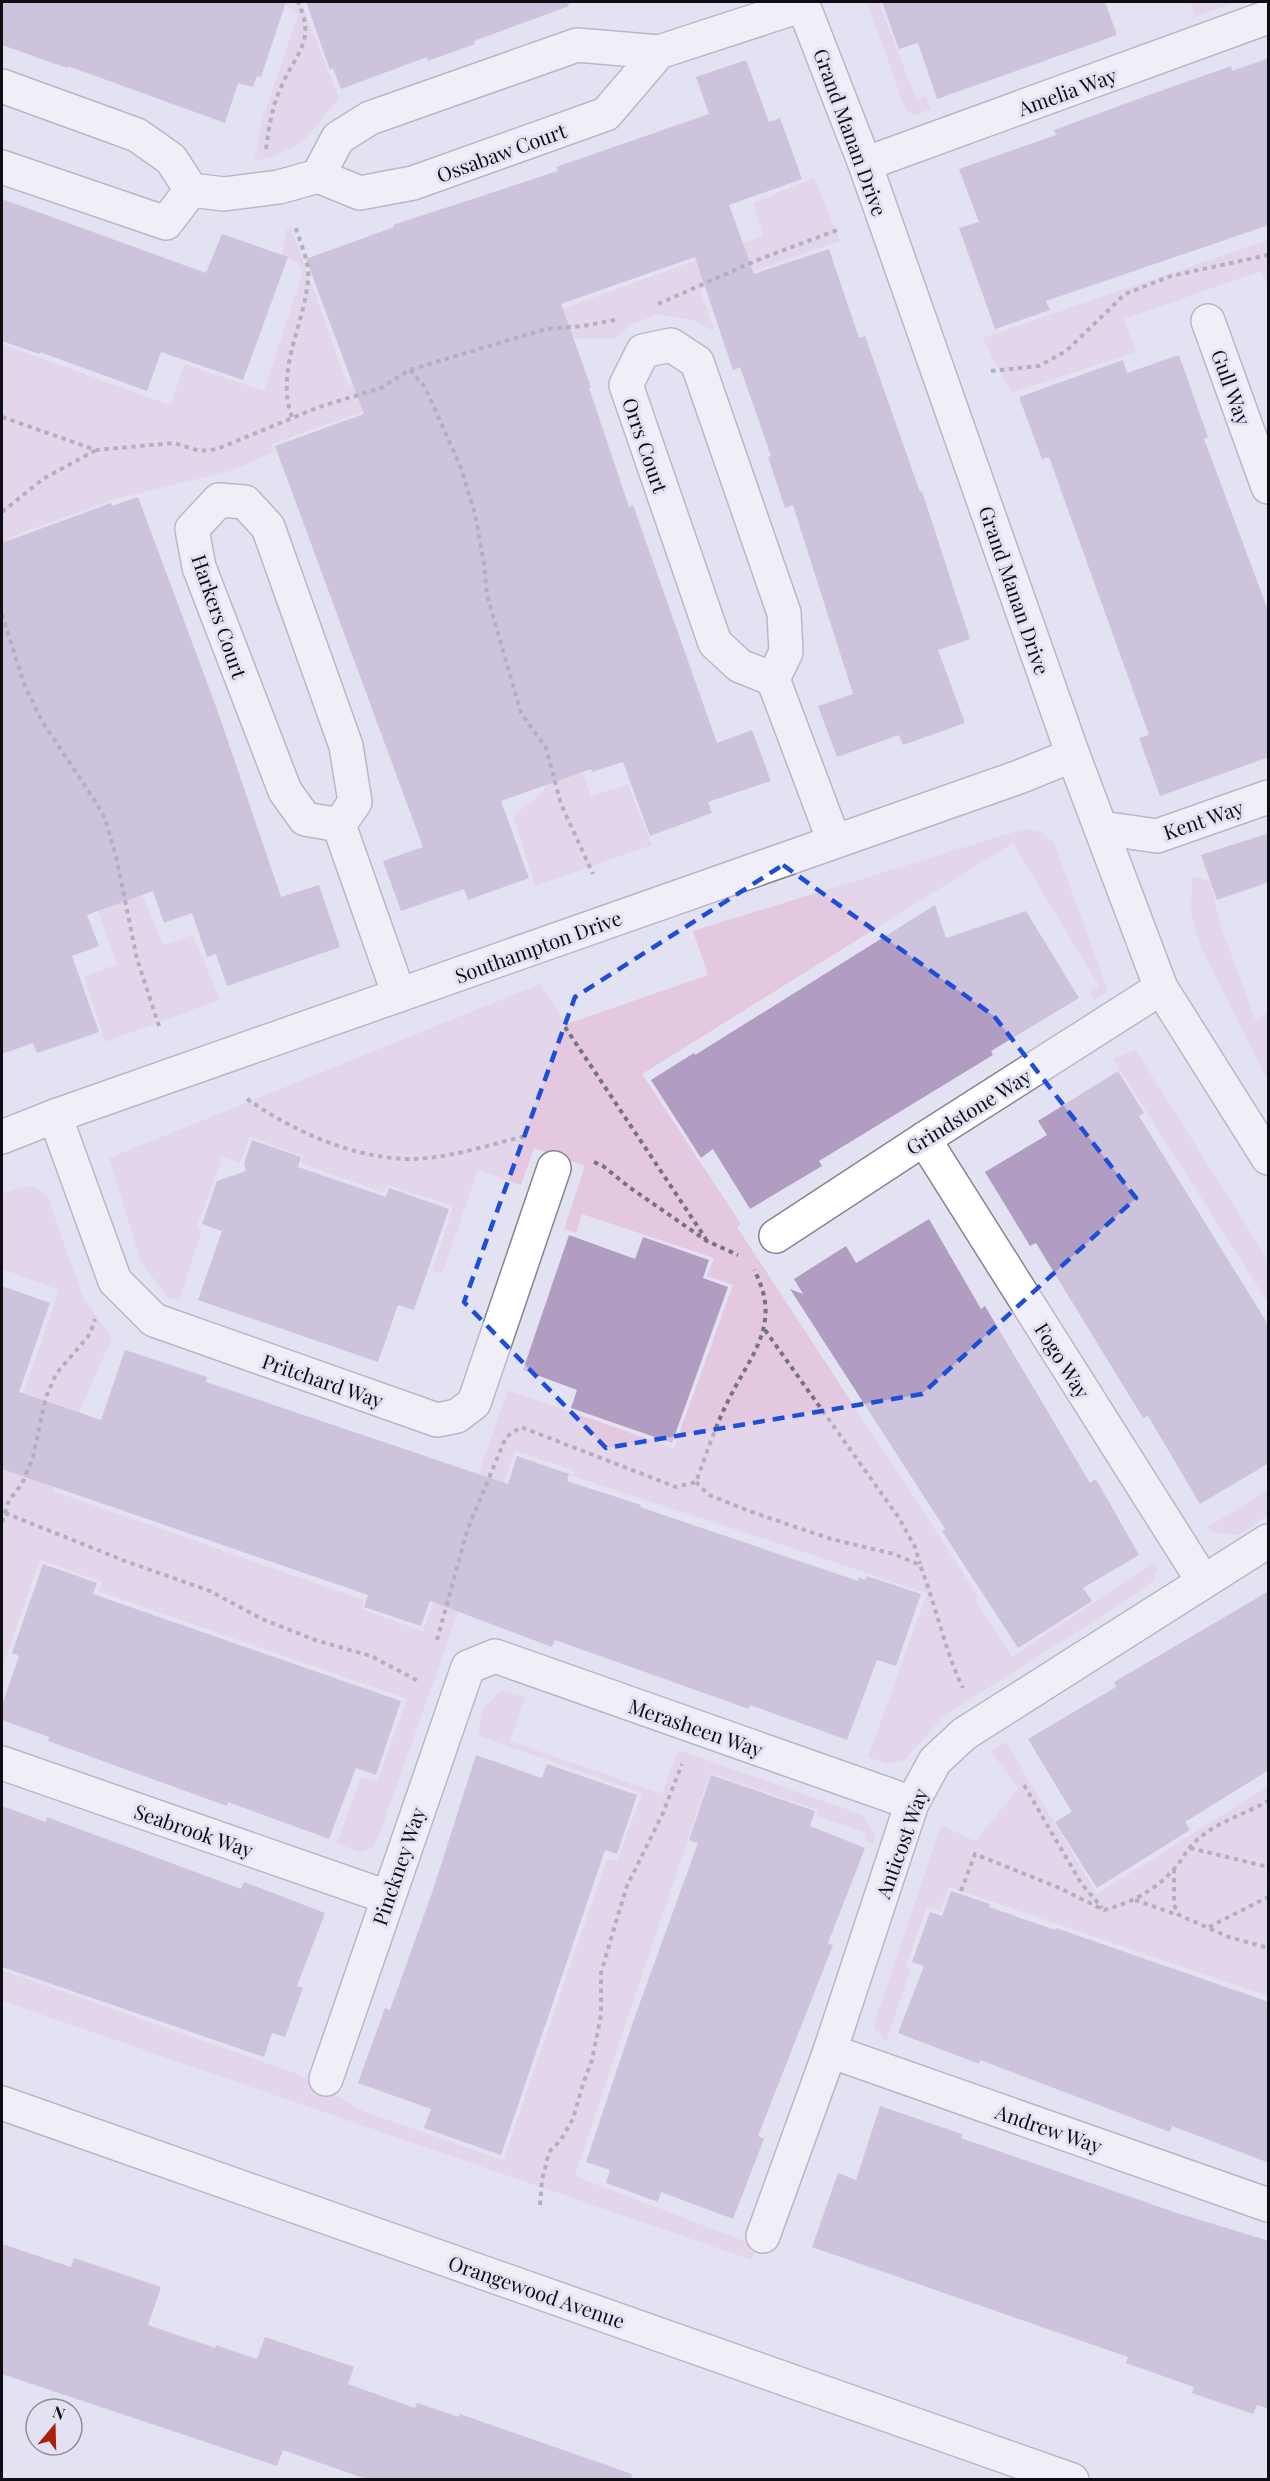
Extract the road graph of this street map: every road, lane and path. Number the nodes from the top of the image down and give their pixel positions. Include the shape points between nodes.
1 (298, 2) edge
2 (803, 3) edge
3 (1269, 17) edge
4 (659, 52) junction
5 (2, 86) edge
6 (266, 152) dead end
7 (865, 165) junction
8 (2, 167) edge
9 (318, 176) junction
10 (191, 190) junction
11 (294, 223) dead end
12 (840, 229) dead end
13 (1269, 255) edge
14 (652, 307) dead end
15 (622, 318) dead end
16 (1208, 321) dead end
17 (409, 370) junction
18 (991, 371) dead end
19 (2, 417) edge
20 (292, 417) junction
21 (96, 450) junction
22 (1269, 487) edge
23 (2, 512) edge
24 (2, 614) edge
25 (773, 679) junction
26 (1073, 755) junction
27 (1269, 797) edge
28 (339, 825) junction
29 (1102, 828) junction
30 (834, 841) junction
31 (593, 874) dead end
32 (1161, 988) junction
33 (399, 995) junction
34 (565, 1027) dead end
35 (160, 1029) dead end
36 (55, 1116) junction
37 (2, 1137) edge
38 (924, 1139) junction
39 (1269, 1158) edge
40 (554, 1168) dead end
41 (776, 1236) dead end
42 (707, 1241) dead end
43 (96, 1316) dead end
44 (765, 1330) dead end
45 (696, 1482) dead end
46 (2, 1522) edge
47 (1269, 1541) edge
48 (920, 1565) junction
49 (1203, 1581) junction
50 (480, 1660) joint
51 (986, 1720) junction
52 (695, 1727) junction
53 (2, 1763) edge
54 (1024, 1785) dead end
55 (1269, 1801) edge
56 (912, 1803) junction
57 (1190, 1848) junction
58 (1269, 1867) edge
59 (1174, 1869) junction
60 (961, 1891) dead end
61 (387, 1897) junction
62 (1269, 1897) edge
63 (1135, 1900) junction
64 (1104, 1910) junction
65 (1179, 1915) junction
66 (1208, 1928) junction
67 (1269, 1948) edge
68 (830, 2051) junction
69 (326, 2079) dead end
70 (2, 2103) edge
71 (540, 2205) dead end
72 (1269, 2205) edge
73 (763, 2236) dead end
74 (1072, 2480) edge

1 - 6 path via 306,32 269,119
2 - 4 street
2 - 7 street, Grand Manan Drive
3 - 7 street, Amelia Way
4 - 9 street via 577,45 370,118 338,138
4 - 9 street, Ossabaw Court via 606,114 413,183 360,193
5 - 10 street via 137,135 171,159
7 - 26 street, Grand Manan Drive
8 - 10 street via 166,223
9 - 10 street via 279,187 225,194
11 - 20 path via 309,278 288,364 287,403
12 - 14 path
13 - 18 path via 1171,276 1125,294 1066,351 1039,366
15 - 17 path via 546,329
16 - 22 street, Gull Way
17 - 20 path via 381,388
17 - 31 path via 425,387 461,468 475,514 487,595 521,713 546,748 561,804
19 - 21 path
20 - 21 path via 217,449 200,451 174,442
21 - 23 path via 43,479
24 - 35 path via 24,684 42,721 105,819 137,959
25 - 25 street, Orrs Court via 786,652 784,613 697,362 671,345 643,351 626,385 715,643 740,666
25 - 30 street
26 - 29 street, Grand Manan Drive
26 - 30 street, Southampton Drive
27 - 29 street, Kent Way via 1157,836
28 - 28 street, Harkers Court via 355,802 346,746 268,527 245,502 219,500 192,528 199,567 285,791 305,819
28 - 33 street
29 - 32 street, Grand Manan Drive
30 - 33 street, Southampton Drive
32 - 38 street, Grindstone Way
32 - 39 street, Grand Manan Drive
33 - 36 street, Southampton Drive
34 - 42 path
36 - 37 street, Southampton Drive
36 - 40 street, Pritchard Way via 115,1281 154,1320 437,1420 457,1416 474,1403
38 - 41 street, Grindstone Way
38 - 49 street, Fogo Way
43 - 46 path via 90,1334 56,1374 46,1397 33,1456 22,1484 9,1500
44 - 48 path via 899,1518
45 - 48 path via 709,1495 749,1511
47 - 49 street, Anticost Way
48 - 51 path via 956,1674
49 - 51 street, Anticost Way
50 - 52 street, Merasheen Way via 495,1656
50 - 61 street, Pinckney Way via 468,1666
51 - 56 street, Anticost Way via 935,1761
52 - 56 street, Merasheen Way
52 - 71 path via 674,1785 627,1886 601,1973 601,2015 592,2060 573,2119 549,2152
53 - 61 street, Seabrook Way
54 - 64 path via 1081,1883
55 - 57 path via 1217,1826
56 - 68 street, Anticost Way
57 - 58 path
57 - 59 path
59 - 63 path
59 - 65 path via 1174,1905
60 - 64 path via 975,1854
61 - 69 street, Pinckney Way
62 - 66 path
63 - 64 path
63 - 65 path
65 - 66 path
66 - 67 path
68 - 72 street, Andrew Way
68 - 73 street, Anticost Way
70 - 74 street, Orangewood Avenue

